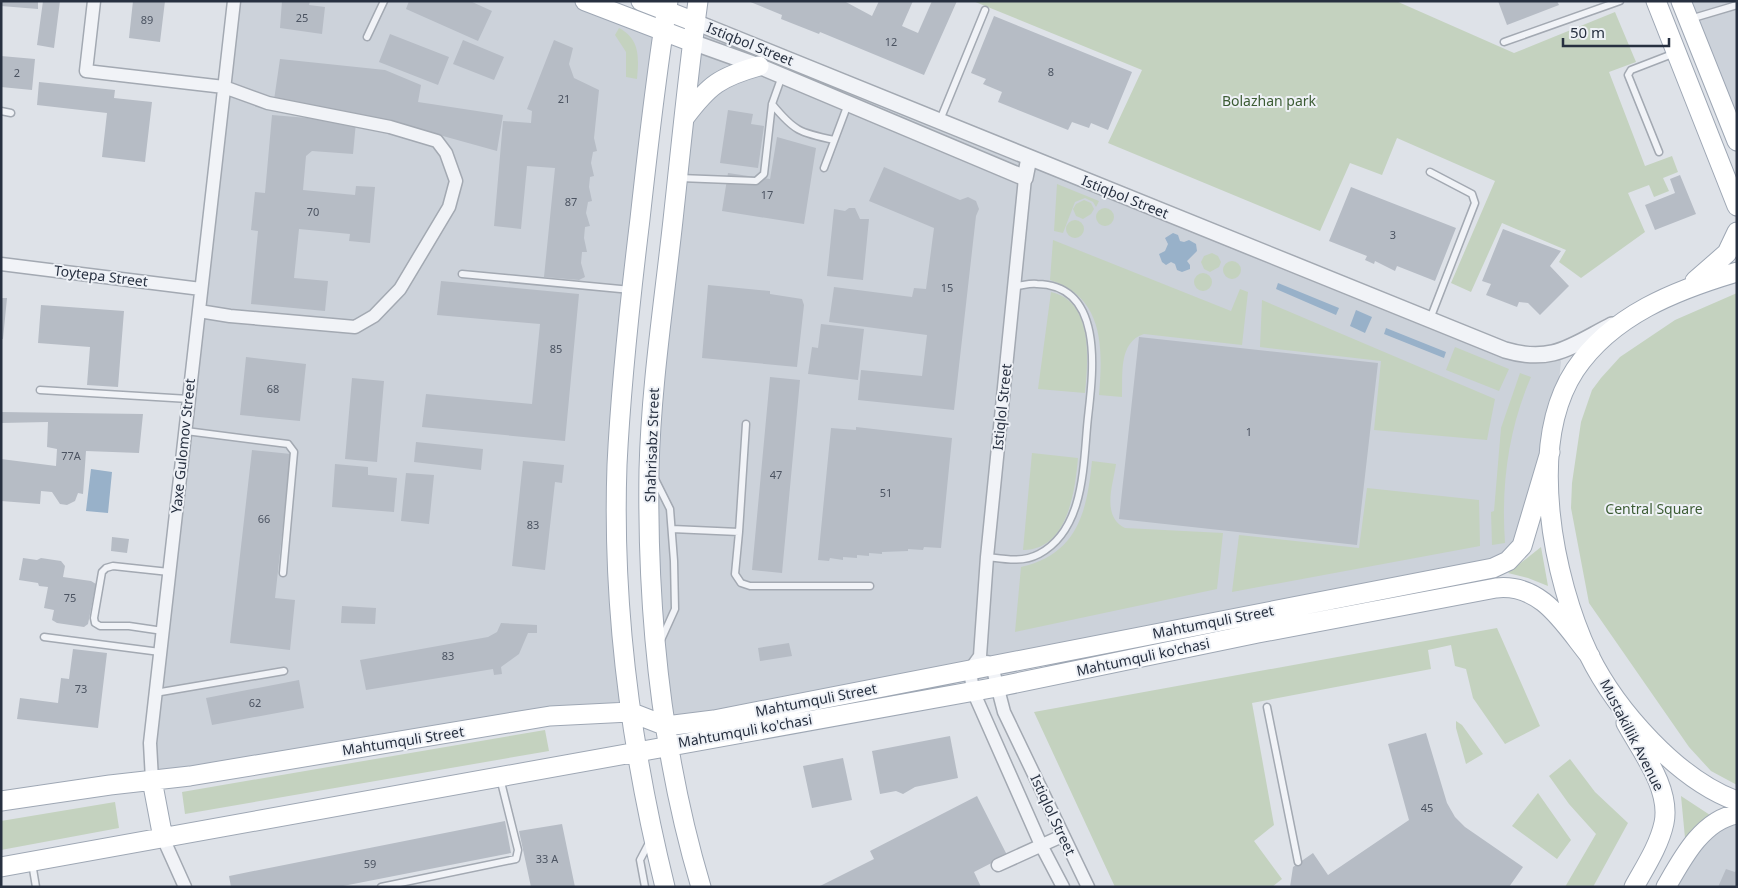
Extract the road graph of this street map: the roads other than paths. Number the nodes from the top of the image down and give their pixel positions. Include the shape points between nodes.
1 (94, 1) edge
2 (234, 1) edge
3 (384, 1) edge
4 (584, 1) edge
5 (641, 1) edge
6 (698, 1) edge
7 (1620, 1) edge
8 (1656, 1) edge
9 (1681, 1) edge
10 (1737, 5) edge
11 (667, 6) edge
12 (985, 10) dead end
13 (1688, 20) junction
14 (695, 22) junction
15 (663, 32) junction
16 (367, 37) dead end
17 (692, 42) junction
18 (1504, 42) dead end
19 (1676, 53) junction
20 (759, 66) junction
21 (782, 76) junction
22 (224, 86) junction
23 (772, 104) junction
24 (848, 104) junction
25 (1, 112) edge
26 (11, 112) dead end
27 (684, 118) junction
28 (939, 122) junction
29 (834, 140) junction
30 (1737, 141) edge
31 (1659, 152) dead end
32 (1029, 158) junction
33 (824, 168) dead end
34 (1430, 172) dead end
35 (678, 178) junction
36 (1025, 178) junction
37 (1737, 206) edge
38 (1737, 232) edge
39 (1, 264) edge
40 (1737, 272) edge
41 (462, 274) dead end
42 (1014, 286) junction
43 (1686, 288) junction
44 (201, 289) junction
45 (632, 290) junction
46 (1645, 307) junction
47 (198, 311) junction
48 (1430, 321) junction
49 (40, 390) dead end
50 (189, 399) junction
51 (746, 424) dead end
52 (186, 431) junction
53 (1550, 452) junction
54 (650, 469) junction
55 (672, 529) junction
56 (739, 532) junction
57 (987, 557) junction
58 (169, 572) junction
59 (283, 573) dead end
60 (870, 586) dead end
61 (163, 630) junction
62 (44, 637) dead end
63 (656, 650) junction
64 (160, 652) junction
65 (1593, 661) junction
66 (981, 664) junction
67 (284, 671) dead end
68 (997, 687) junction
69 (974, 691) junction
70 (155, 694) junction
71 (1267, 707) dead end
72 (630, 712) junction
73 (666, 726) junction
74 (668, 745) junction
75 (636, 752) junction
76 (500, 778) junction
77 (152, 780) junction
78 (1, 801) edge
79 (1737, 801) edge
80 (1737, 814) edge
81 (653, 836) junction
82 (1062, 836) junction
83 (163, 838) junction
84 (1041, 845) junction
85 (32, 862) junction
86 (1298, 862) dead end
87 (998, 865) dead end
88 (1, 867) edge
89 (36, 887) edge
90 (185, 887) edge
91 (381, 887) edge
92 (645, 887) edge
93 (665, 887) edge
94 (701, 887) edge
95 (1062, 887) edge
96 (1088, 887) edge
97 (1634, 887) edge
98 (1666, 887) edge

1 - 22 street via 86,71
2 - 22 street, Yaxe Gulomov Street
3 - 16 lane
4 - 15 main road, Istiqbol Street
5 - 11 main road
6 - 14 main road, Shahrisabz Street
7 - 18 lane
8 - 19 main road
9 - 13 main road
10 - 13 lane
11 - 14 main road
11 - 15 main road
12 - 28 lane
13 - 30 main road
14 - 17 main road, Shahrisabz Street
14 - 28 street, Istiqbol Street
15 - 17 main road, Istiqbol Street
15 - 45 main road
17 - 20 street, Istiqbol Street
17 - 27 main road, Shahrisabz Street
19 - 31 lane via 1631,70 1628,75
19 - 37 main road
20 - 21 street, Istiqbol Street
20 - 27 main road via 720,80 702,94
21 - 23 lane
21 - 24 street, Istiqbol Street
22 - 44 street, Yaxe Gulomov Street
22 - 47 street via 268,103 390,126 437,141 446,154 456,181 449,207 400,289 374,316 355,327
23 - 29 lane via 788,124 801,132
23 - 35 lane via 764,174 760,178
24 - 29 lane
24 - 36 street, Istiqbol Street
25 - 26 lane
27 - 35 main road, Shahrisabz Street
28 - 32 street, Istiqbol Street
29 - 33 lane
32 - 36 street, Istiqlol Street
32 - 48 street, Istiqbol Street
34 - 48 lane via 1472,194 1475,203
35 - 54 main road, Shahrisabz Street via 655,380
36 - 42 street, Istiqlol Street
38 - 43 main road via 1721,260
39 - 44 street, Toytepa Street
40 - 43 main road
41 - 45 lane
42 - 57 street, Istiqlol Street
42 - 57 lane via 1053,286 1074,300 1090,333 1093,372 1082,472 1073,515 1058,537 1038,554 1022,560
43 - 46 main road
44 - 47 street, Yaxe Gulomov Street
45 - 72 main road via 622,374 617,466 619,576
46 - 48 street, Istiqbol Street via 1558,353 1540,356 1504,350
46 - 53 main road via 1609,332 1569,381 1555,416
47 - 50 street, Yaxe Gulomov Street
49 - 50 lane
50 - 52 street, Yaxe Gulomov Street
51 - 56 lane
52 - 58 street, Yaxe Gulomov Street
52 - 59 lane via 288,444 291,447 294,452
53 - 65 main road via 1550,504 1558,560 1571,610
53 - 66 main road, Mahtumquli Street via 1525,541 1516,555 1498,566
54 - 55 lane via 670,508
54 - 63 main road, Shahrisabz Street
55 - 56 lane
55 - 63 lane via 674,609
56 - 60 lane via 735,574 741,583 750,586
57 - 66 street, Istiqlol Street
58 - 61 street, Yaxe Gulomov Street
58 - 61 lane via 106,568 102,572 94,618 100,626
61 - 64 street, Yaxe Gulomov Street
62 - 64 lane
63 - 73 main road, Shahrisabz Street
64 - 70 street, Yaxe Gulomov Street
65 - 68 main road, Mahtumquli ko'chasi via 1546,602 1521,589 1504,587
65 - 79 main road via 1626,709 1662,752 1694,778
65 - 97 main road, Mustakillik Avenue via 1657,781 1665,804 1659,838
66 - 68 street, Istiqlol Street
66 - 69 street, Istiqlol Street
66 - 73 main road, Mahtumquli Street via 714,720
67 - 70 lane
68 - 69 main road, Mahtumquli ko'chasi
68 - 82 street, Istiqlol Street via 1004,712
69 - 74 main road, Mahtumquli ko'chasi
69 - 84 street, Istiqlol Street
70 - 77 street, Yaxe Gulomov Street via 150,743
71 - 86 lane
72 - 73 main road, Mahtumquli Street
72 - 75 main road
72 - 77 main road, Mahtumquli Street via 550,716
73 - 74 main road, Shahrisabz Street
73 - 75 main road
74 - 75 main road
74 - 94 main road, Shahrisabz Street
75 - 76 main road
75 - 81 main road
76 - 83 main road
76 - 91 lane via 518,850 516,859
77 - 78 main road, Mahtumquli Street
77 - 83 main road, Yaxe Gulomov Street
80 - 98 main road via 1722,818 1703,834 1680,862
81 - 92 lane via 640,860
81 - 93 main road
82 - 84 street
82 - 96 street, Istiqlol Street
83 - 85 main road
83 - 90 street, Yaxe Gulomov Street
84 - 87 street
84 - 95 street, Istiqlol Street
85 - 88 main road
85 - 89 lane

